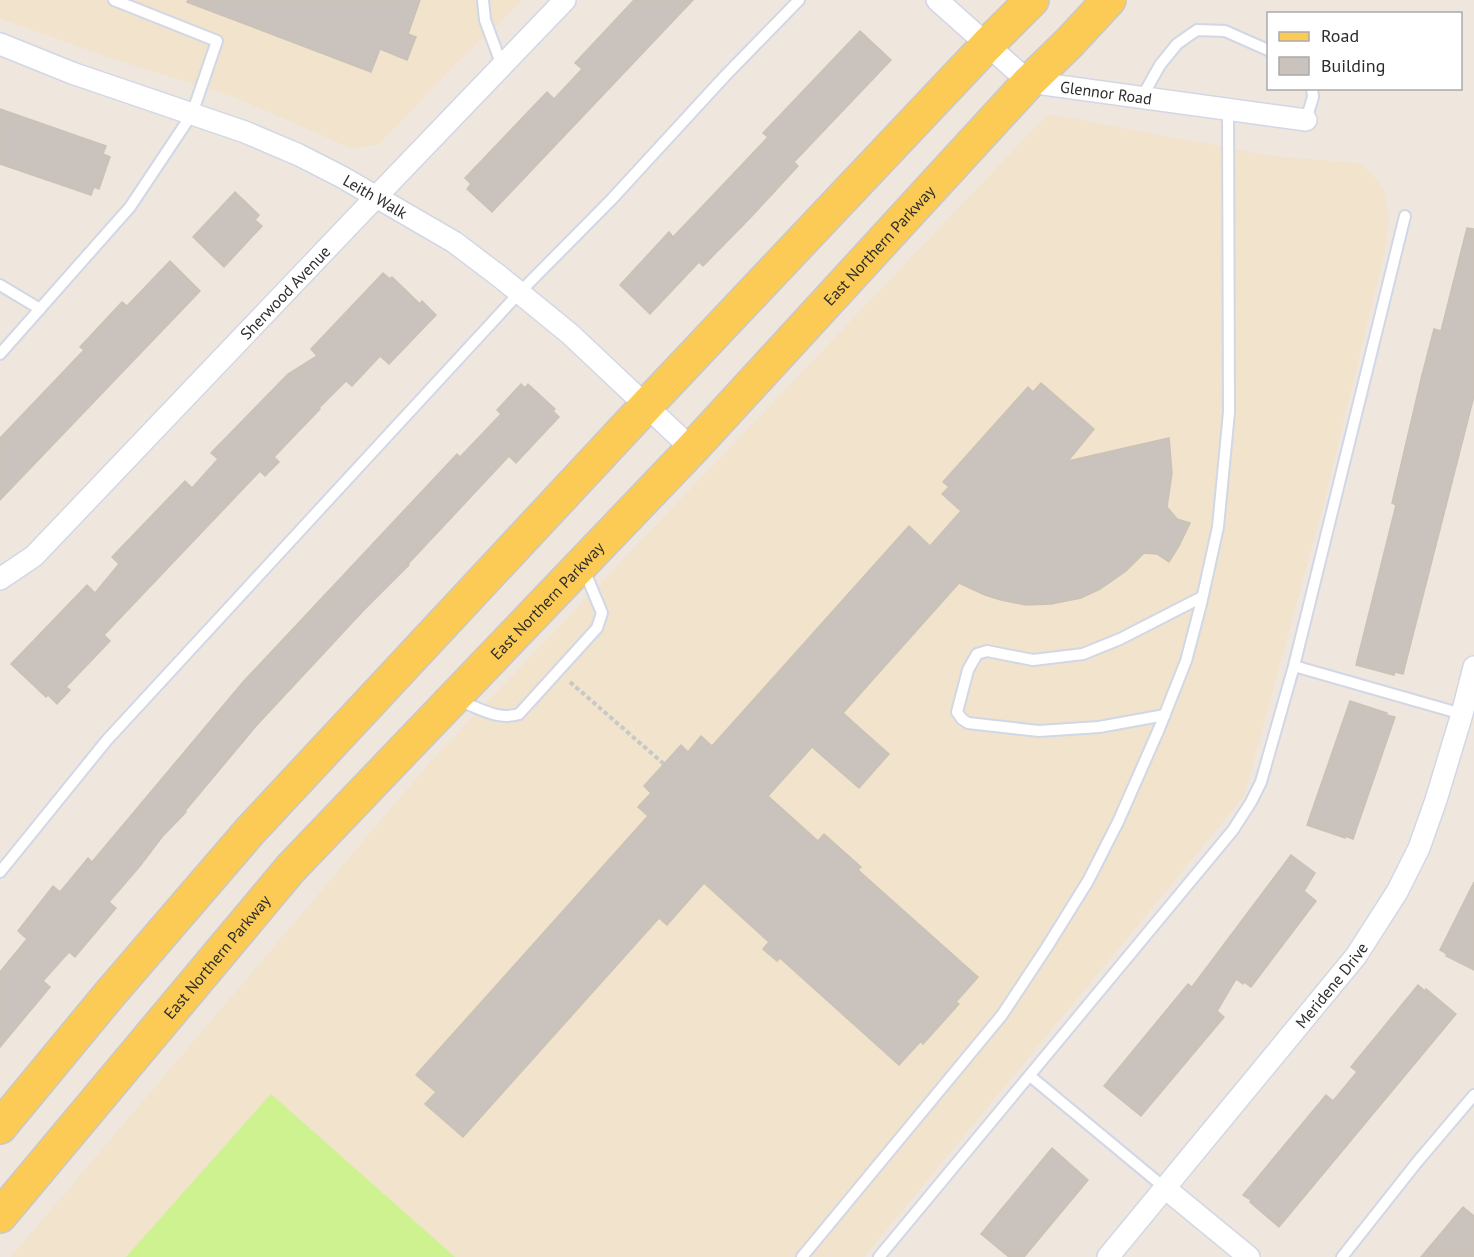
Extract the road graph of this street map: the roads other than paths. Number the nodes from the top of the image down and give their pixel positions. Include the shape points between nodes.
1 (114, 0) edge
2 (483, 0) edge
3 (565, 0) edge
4 (799, 0) edge
5 (937, 0) edge
6 (1032, 0) edge
7 (1109, 0) edge
8 (0, 44) edge
9 (987, 45) junction
10 (1267, 49) edge
11 (502, 66) junction
12 (1029, 82) junction
13 (1312, 90) edge
14 (1142, 97) junction
15 (1228, 109) junction
16 (192, 114) junction
17 (1306, 120) joint
18 (376, 197) junction
19 (1405, 216) dead end
20 (0, 285) edge
21 (519, 293) junction
22 (40, 309) junction
23 (0, 354) edge
24 (646, 406) junction
25 (692, 449) junction
26 (588, 558) junction
27 (0, 579) edge
28 (1202, 597) junction
29 (1294, 666) junction
30 (1473, 675) edge
31 (453, 700) junction
32 (1165, 714) junction
33 (1462, 714) junction
34 (0, 872) edge
35 (1030, 1076) junction
36 (1474, 1095) edge
37 (0, 1127) edge
38 (1166, 1188) junction
39 (0, 1216) edge
40 (802, 1257) edge
41 (879, 1257) edge
42 (1108, 1257) edge
43 (1249, 1257) edge
44 (1342, 1257) edge

1 - 16 lane via 217,41
2 - 11 lane via 484,20
3 - 11 street, Sherwood Avenue
4 - 21 lane
5 - 9 street
6 - 9 main road
7 - 12 main road, East Northern Parkway
8 - 16 street, Leith Walk
9 - 12 street
9 - 24 main road
10 - 14 lane via 1225,31 1197,30 1177,44
11 - 18 street, Sherwood Avenue
12 - 14 street, Glennor Road
12 - 25 main road, East Northern Parkway
13 - 17 lane
14 - 15 street, Glennor Road
15 - 17 street, Glennor Road
15 - 28 lane via 1229,412 1218,527
16 - 18 street, Leith Walk via 299,155
16 - 22 lane via 130,207
18 - 21 street, Leith Walk via 454,242
18 - 27 street, Sherwood Avenue via 34,556
19 - 29 lane
20 - 22 lane
21 - 24 street, Leith Walk via 570,334
21 - 34 lane via 107,740
22 - 23 lane
24 - 25 street, Leith Walk
24 - 37 main road via 250,831
25 - 26 main road, East Northern Parkway
26 - 31 main road, East Northern Parkway
26 - 31 lane via 587,577 602,613 597,628 519,714 493,715
28 - 32 lane via 1186,661
28 - 32 lane via 1083,654 1033,660 987,651 977,654 968,670 957,712 968,723 1039,730 1099,727
29 - 33 lane
29 - 35 lane via 1261,782 1233,830
30 - 33 street, Meridene Drive
31 - 39 main road, East Northern Parkway via 291,868
32 - 40 lane via 1088,881 1002,1015
33 - 38 street, Meridene Drive via 1419,848 1391,901 1356,956
35 - 38 lane
35 - 41 lane
36 - 44 lane
38 - 42 street, Meridene Drive
38 - 43 street

